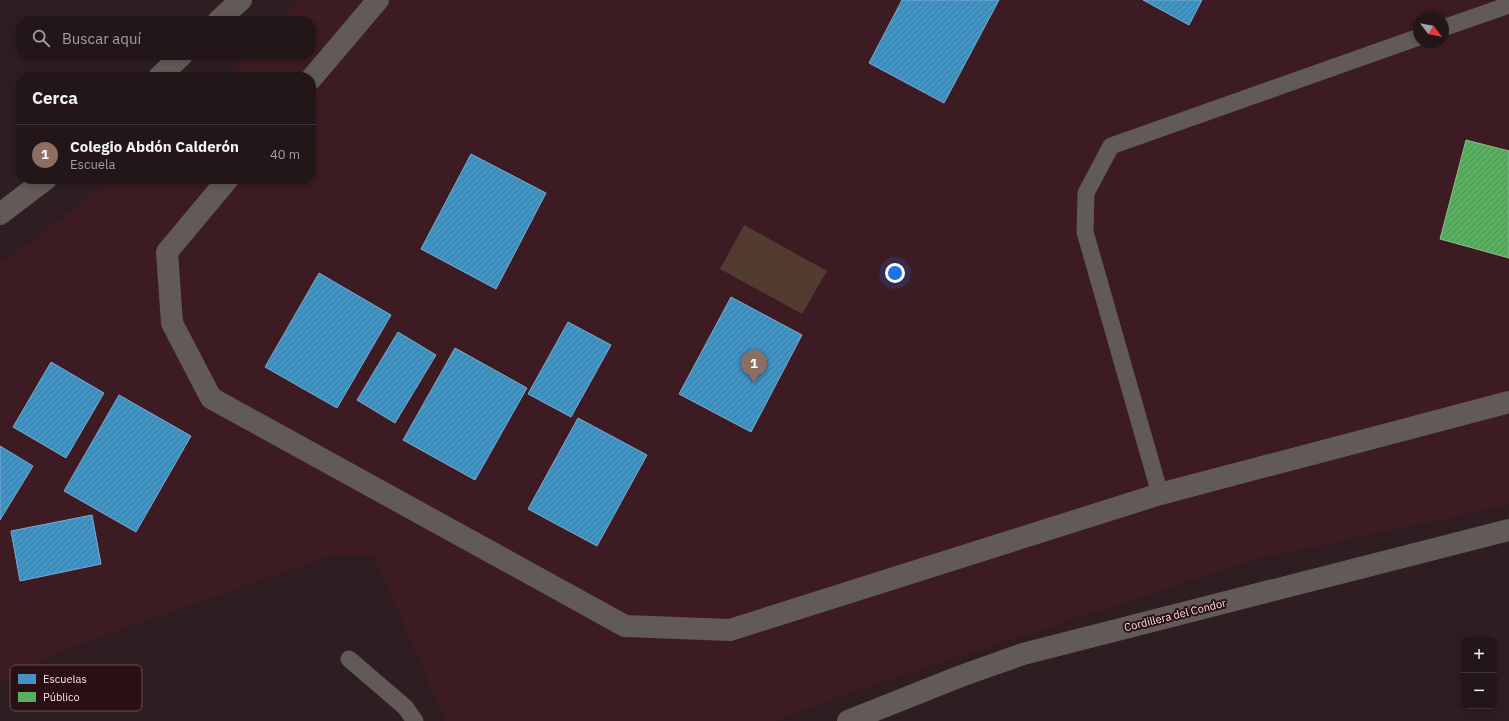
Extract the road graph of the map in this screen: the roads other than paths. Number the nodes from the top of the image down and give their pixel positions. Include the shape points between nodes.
1 (240, 0) edge
2 (378, 0) edge
3 (1509, 5) edge
4 (223, 16) edge
5 (1449, 26) edge
6 (1413, 39) edge
7 (177, 60) edge
8 (164, 72) edge
9 (316, 74) edge
10 (39, 184) edge
11 (224, 184) edge
12 (0, 214) edge
13 (1509, 402) edge
14 (1160, 494) junction
15 (1509, 530) edge
16 (349, 659) dead end
17 (415, 721) edge
18 (848, 721) edge

1 - 4 street
2 - 9 street
3 - 5 lane
6 - 14 lane via 1111,146 1086,193 1085,232
7 - 8 street
10 - 12 street
11 - 14 street via 167,252 172,323 211,398 625,626 730,630
13 - 14 street
15 - 18 street, Cordillera del Condor via 1023,654
16 - 17 lane via 405,707

